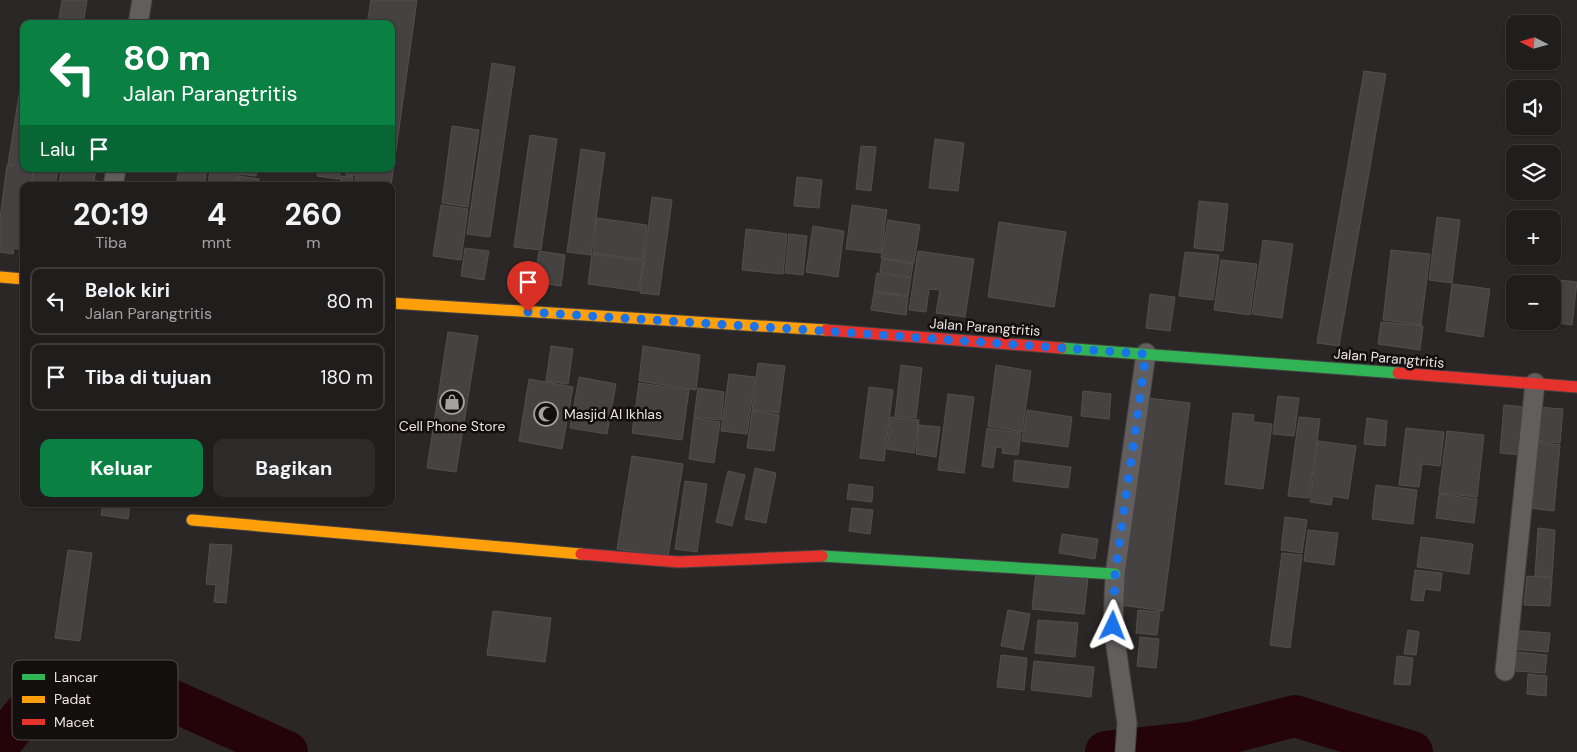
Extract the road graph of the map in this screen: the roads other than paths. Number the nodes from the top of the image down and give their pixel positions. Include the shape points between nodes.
1 (142, 0) edge
2 (139, 20) edge
3 (0, 277) edge
4 (20, 278) edge
5 (395, 303) edge
6 (1146, 354) junction
7 (1535, 383) junction
8 (1577, 387) edge
9 (192, 520) dead end
10 (1115, 574) junction
11 (1505, 671) dead end
12 (1125, 752) edge

1 - 2 street
3 - 4 main road
5 - 6 main road, Jalan Parangtritis
6 - 7 main road, Jalan Parangtritis
6 - 10 street
7 - 8 main road, Jalan Parangtritis
7 - 11 street
9 - 10 main road via 678,562 818,556
10 - 12 street via 1113,626 1127,723

